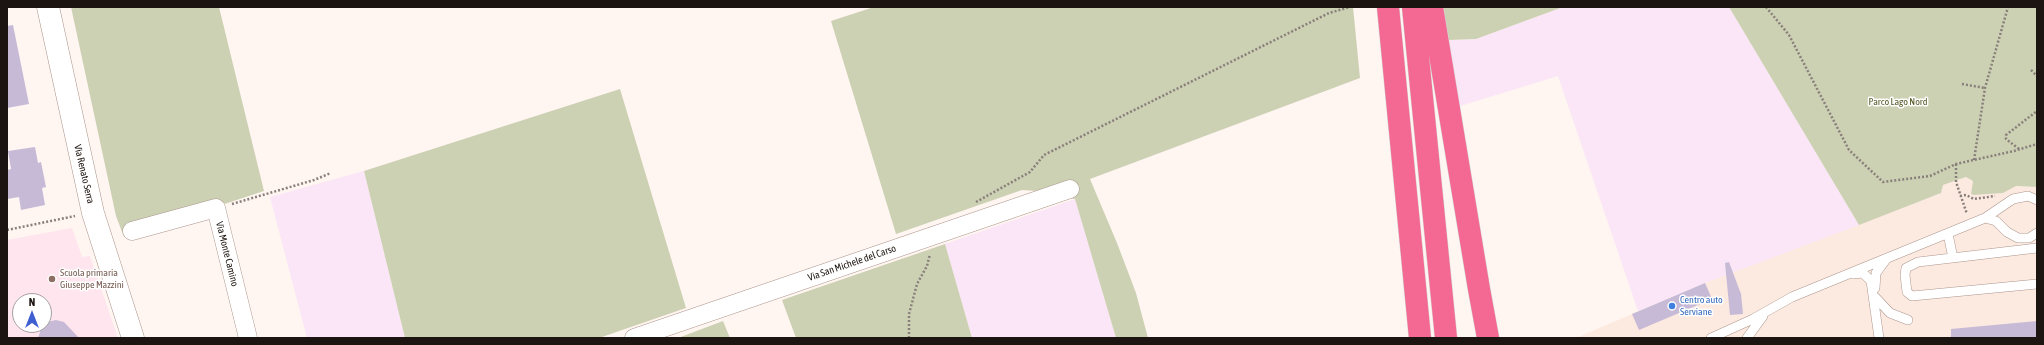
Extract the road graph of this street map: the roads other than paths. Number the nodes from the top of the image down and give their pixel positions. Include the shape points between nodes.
1 (48, 7) edge
2 (1388, 7) edge
3 (1413, 7) edge
4 (1432, 7) edge
5 (1070, 189) dead end
6 (2037, 200) edge
7 (1985, 218) junction
8 (132, 231) dead end
9 (2037, 233) edge
10 (1948, 234) junction
11 (2037, 248) edge
12 (1887, 258) junction
13 (1953, 258) junction
14 (1848, 274) junction
15 (2037, 284) edge
16 (1874, 295) junction
17 (1771, 308) junction
18 (1908, 320) dead end
19 (133, 338) edge
20 (248, 338) edge
21 (634, 338) edge
22 (1420, 338) edge
23 (1446, 338) edge
24 (1488, 338) edge
25 (1711, 338) edge
26 (1747, 338) edge
27 (1879, 338) edge

1 - 19 street, Via Renato Serra via 93,213
2 - 22 highway
3 - 23 highway
4 - 24 highway
5 - 21 street, Via San Michele del Carso
6 - 7 lane via 2028,196 2013,199
7 - 9 lane via 1996,221 2018,238 2029,238
7 - 10 lane
8 - 20 street, Via Monte Camino via 216,208
10 - 12 lane
10 - 13 lane
11 - 13 lane
12 - 14 lane
12 - 16 lane via 1876,273
13 - 15 lane via 1918,262 1906,268 1907,292 1912,296
14 - 16 lane via 1863,274 1872,281
14 - 17 lane
16 - 18 lane via 1890,313
16 - 27 lane
17 - 25 lane via 1754,319
17 - 26 lane

